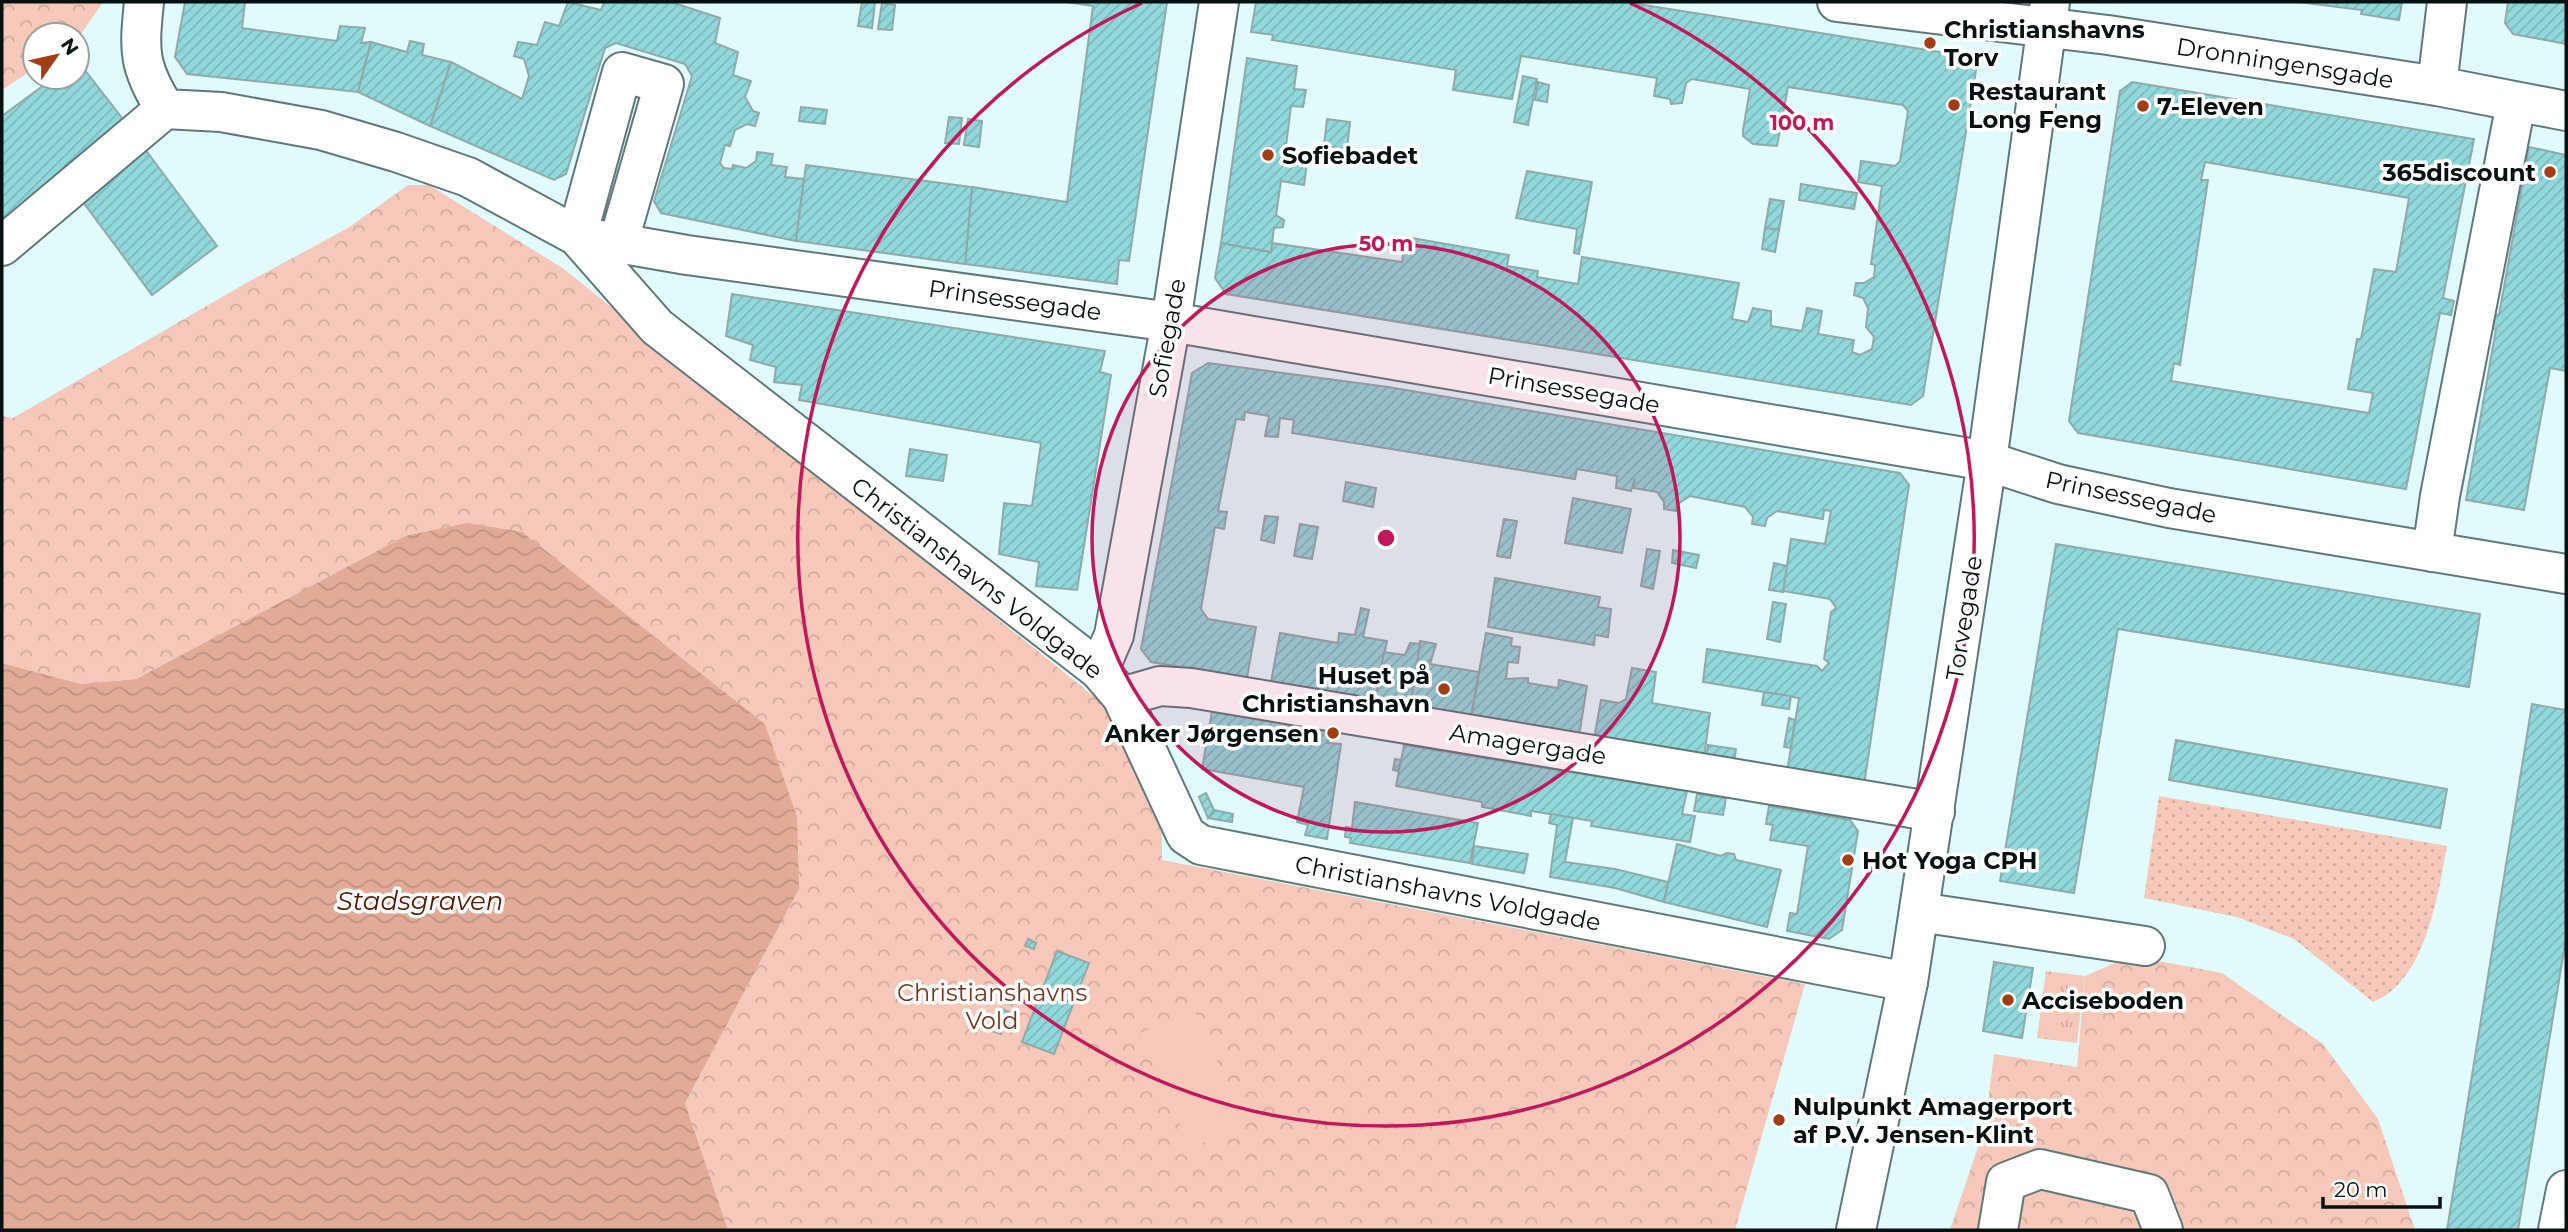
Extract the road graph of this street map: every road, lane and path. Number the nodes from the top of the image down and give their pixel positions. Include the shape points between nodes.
1 (144, 2) edge
2 (1220, 2) edge
3 (1837, 2) edge
4 (2447, 2) edge
5 (2048, 14) edge
6 (2437, 86) junction
7 (2516, 103) junction
8 (165, 109) junction
9 (2566, 111) edge
10 (577, 236) junction
11 (618, 244) junction
12 (2, 246) edge
13 (1171, 322) junction
14 (1987, 461) junction
15 (2432, 552) junction
16 (2566, 573) edge
17 (1111, 684) junction
18 (1935, 812) junction
19 (1919, 912) junction
20 (2145, 946) dead end
21 (1908, 982) junction
22 (2566, 1190) edge
23 (1856, 1230) edge
24 (1998, 1230) edge
25 (2163, 1230) edge
26 (2558, 1230) edge

1 - 8 street via 140,41 146,79
2 - 13 street, Sofiegade
3 - 5 street, Dronningensgade
4 - 6 street
5 - 6 street, Dronningensgade
5 - 14 street, Torvegade
6 - 7 street, Dronningensgade
7 - 9 street, Dronningensgade
7 - 15 street
8 - 10 street, Christianshavns Voldgade via 221,112 321,130 396,152 468,177
8 - 12 street
10 - 11 street, Prinsessegade
10 - 11 street via 622,72 664,84
10 - 17 street, Christianshavns Voldgade via 657,327
11 - 13 street, Prinsessegade
13 - 14 street, Prinsessegade
13 - 17 street, Sofiegade via 1114,635
14 - 15 street, Prinsessegade via 2058,484 2169,508
14 - 18 street, Torvegade
15 - 16 street, Prinsessegade
17 - 18 street, Amagergade via 1191,688
17 - 21 street, Christianshavns Voldgade via 1186,835 1201,845
18 - 19 street, Torvegade
19 - 20 street
19 - 21 street, Torvegade
21 - 23 street, Torvegade
22 - 26 street
24 - 25 street via 2006,1182 2040,1170 2149,1194

